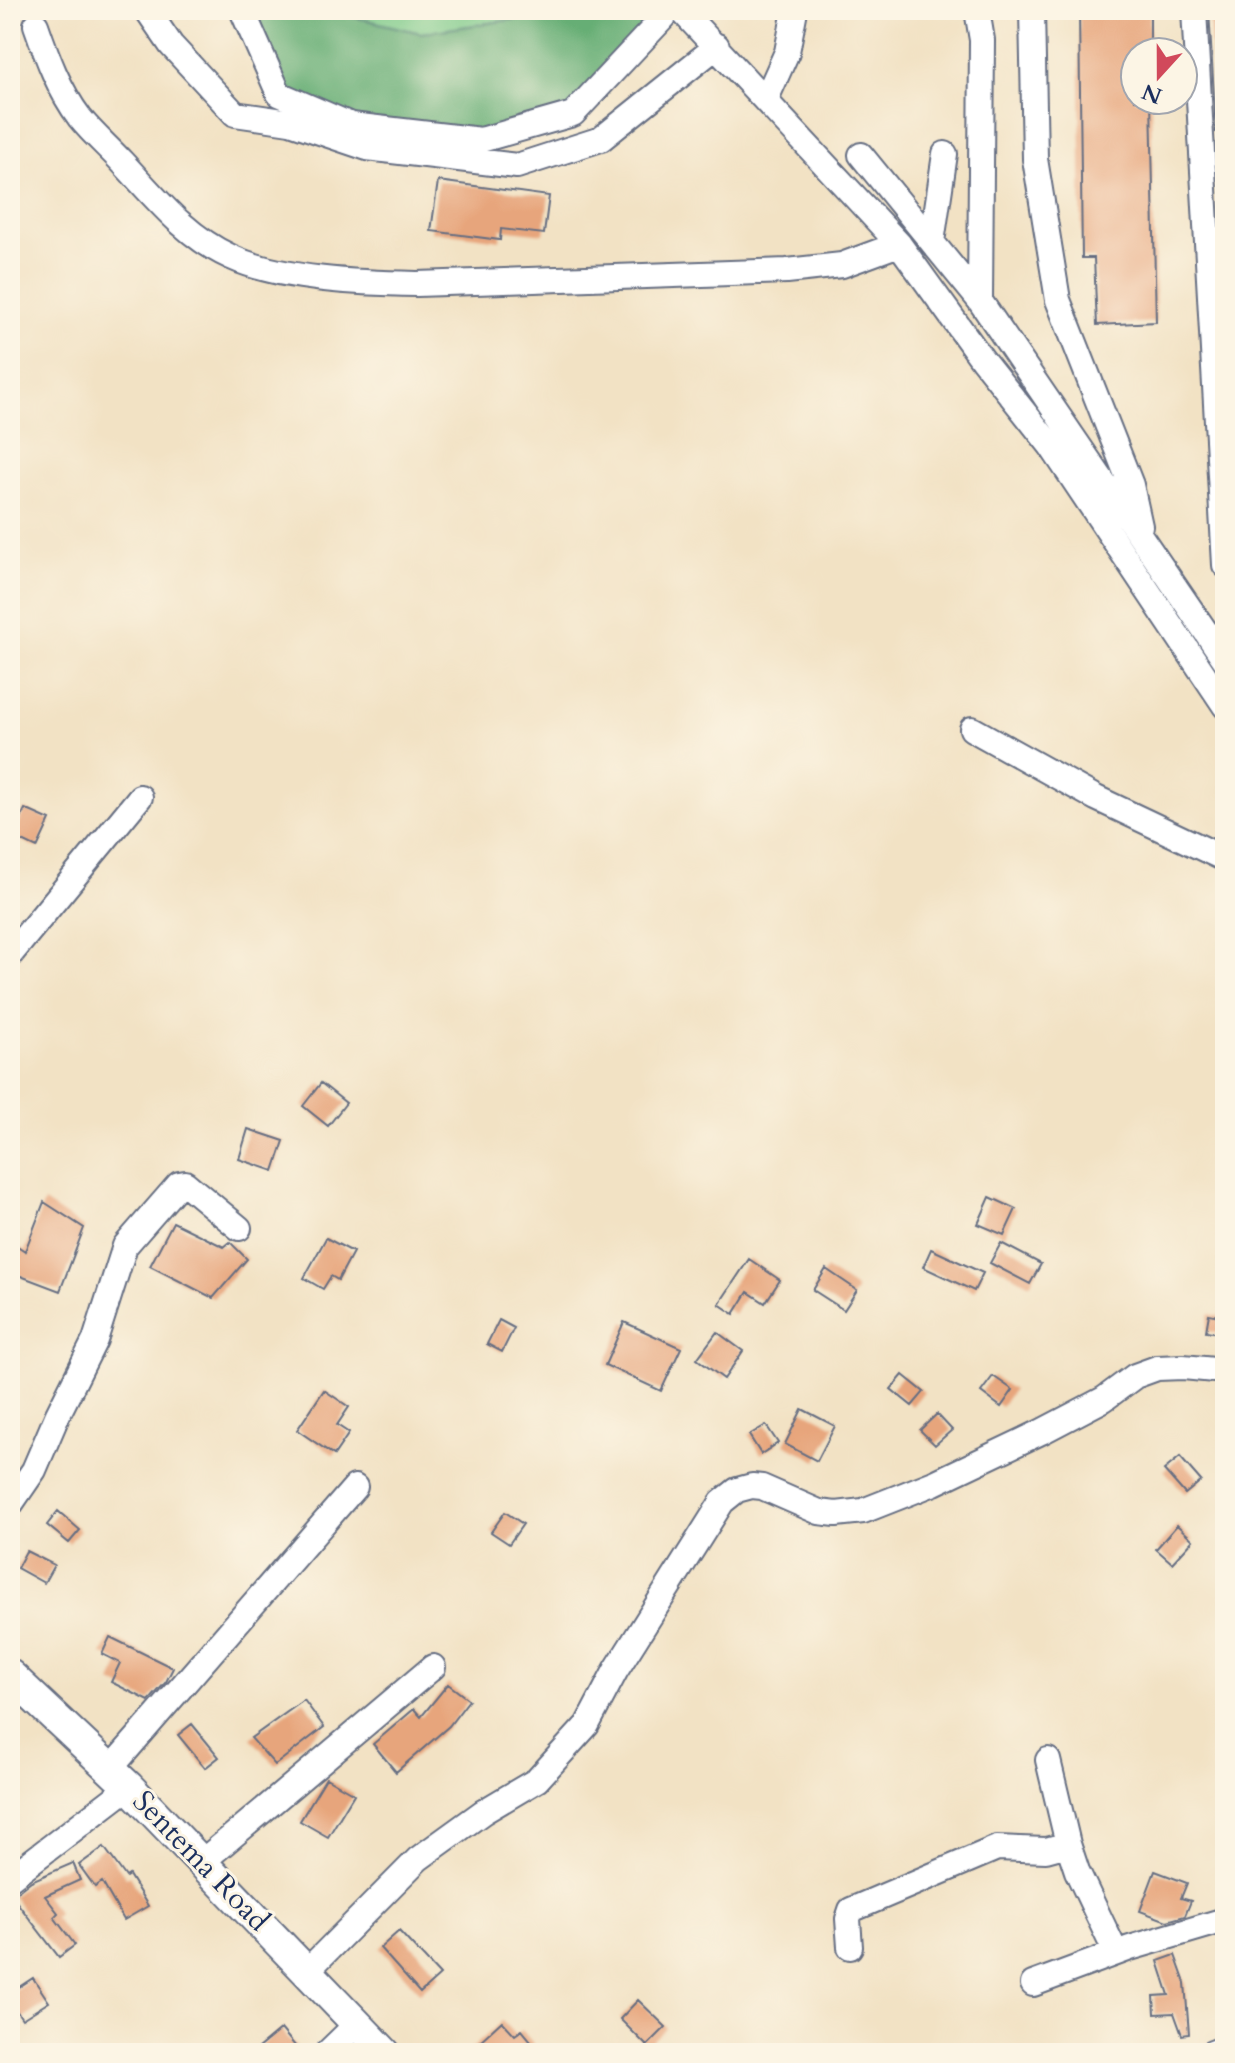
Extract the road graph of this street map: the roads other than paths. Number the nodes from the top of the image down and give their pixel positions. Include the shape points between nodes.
1 (147, 10) edge
2 (242, 10) edge
3 (664, 10) edge
4 (681, 10) edge
5 (795, 10) edge
6 (977, 10) edge
7 (1032, 10) edge
8 (1194, 10) edge
9 (36, 25) dead end
10 (717, 46) junction
11 (766, 99) junction
12 (945, 154) dead end
13 (861, 155) dead end
14 (932, 242) junction
15 (899, 244) junction
16 (980, 301) junction
17 (1143, 540) junction
18 (1225, 565) edge
19 (1225, 660) edge
20 (1225, 706) edge
21 (972, 729) dead end
22 (140, 797) dead end
23 (1225, 859) edge
24 (10, 955) edge
25 (239, 1228) dead end
26 (1225, 1371) edge
27 (355, 1487) dead end
28 (10, 1505) edge
29 (433, 1667) dead end
30 (10, 1675) edge
31 (1048, 1760) dead end
32 (120, 1778) junction
33 (1068, 1844) junction
34 (203, 1861) junction
35 (10, 1878) edge
36 (1225, 1920) edge
37 (850, 1947) dead end
38 (1116, 1953) junction
39 (307, 1971) junction
40 (1033, 1984) dead end
41 (357, 2024) junction
42 (1225, 2048) edge
43 (327, 2053) edge
44 (385, 2053) edge
45 (1212, 2053) edge

1 - 10 street via 171,45 235,114 290,122 367,148 517,166 601,139
2 - 3 street via 279,94 351,125 481,140 573,114 664,17
4 - 10 street
5 - 11 street via 787,52
6 - 16 street via 982,40
7 - 17 street via 1035,159 1058,300 1131,485
8 - 18 street
9 - 15 street via 53,71 80,118 164,207 201,241 233,259 278,271 417,284 787,271 842,265
10 - 11 street
11 - 15 street
12 - 14 street
13 - 14 street
14 - 16 street
15 - 20 street via 1051,446
16 - 17 street
17 - 19 street
21 - 23 street via 1096,798
22 - 24 street
25 - 28 street via 185,1183 125,1246 95,1340 34,1470
26 - 39 street via 1157,1368 1135,1376 1041,1432 863,1511 819,1512 762,1487 737,1490 722,1502 587,1725 537,1780 418,1859
27 - 32 street
29 - 34 street
30 - 32 main road, Sentema Road
31 - 33 street
32 - 34 main road, Sentema Road
32 - 35 street
33 - 37 street via 1046,1850 997,1848 851,1910
33 - 38 street
34 - 39 main road, Sentema Road
36 - 38 street
38 - 40 street
39 - 41 main road, Sentema Road
41 - 43 street
41 - 44 main road, Sentema Road
42 - 45 street

